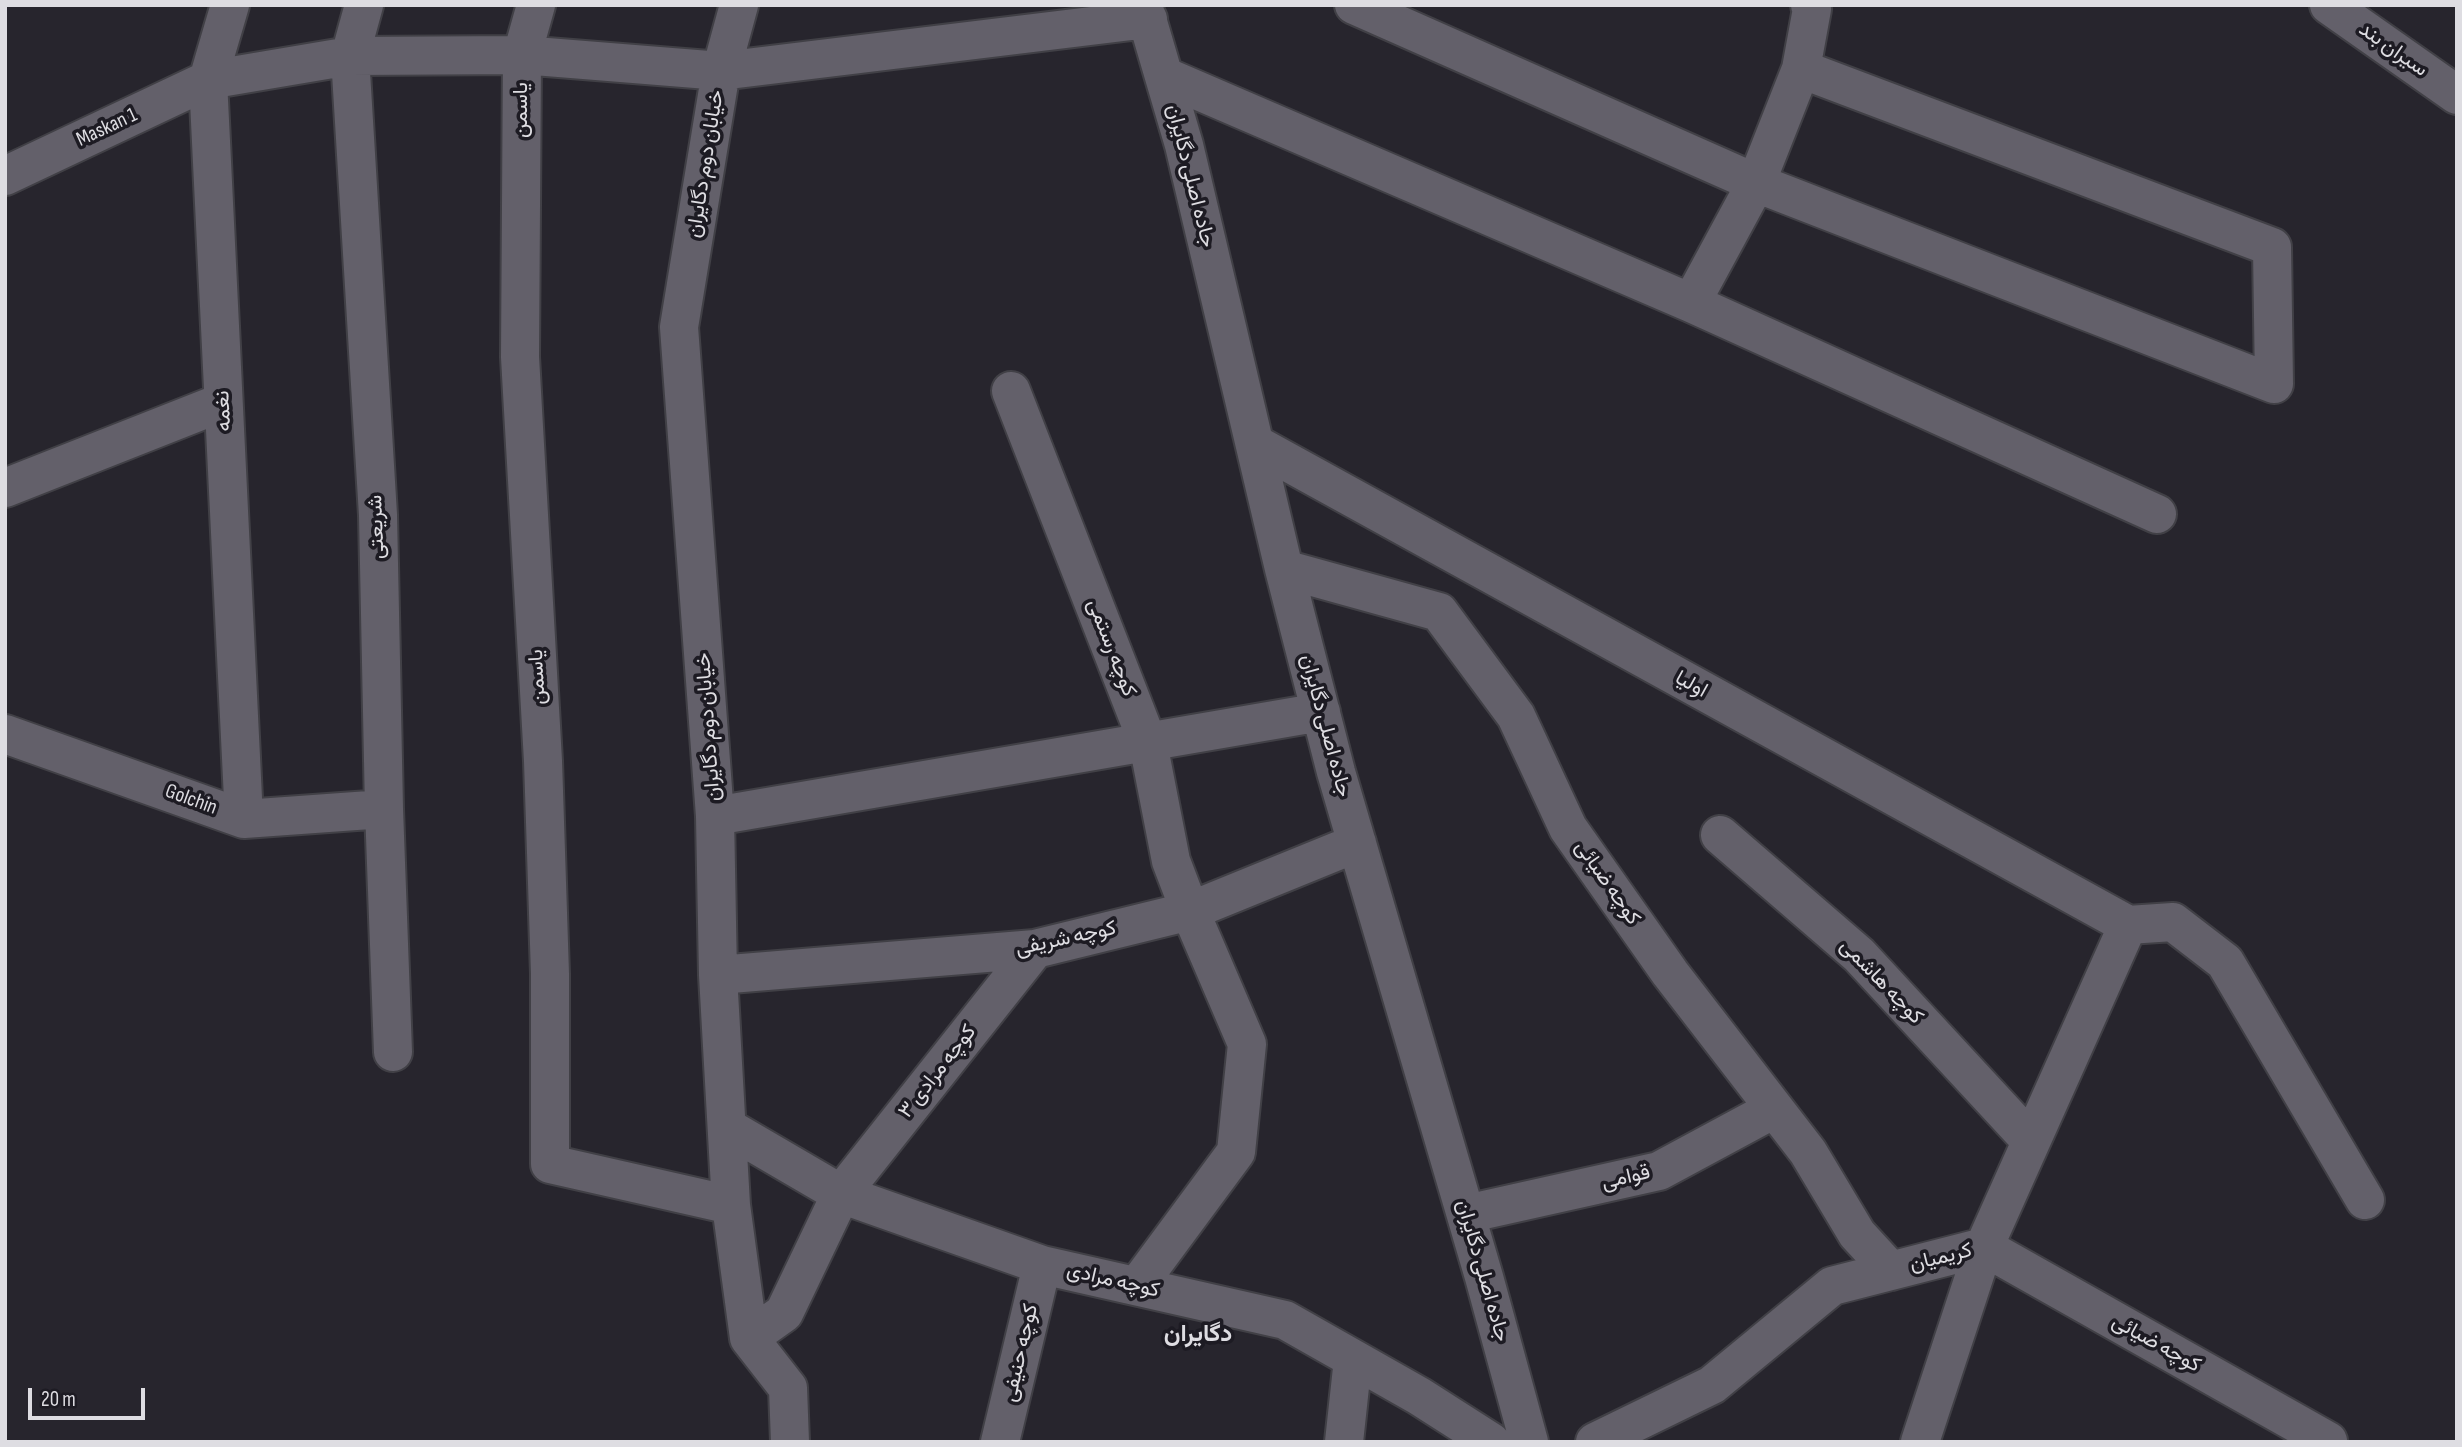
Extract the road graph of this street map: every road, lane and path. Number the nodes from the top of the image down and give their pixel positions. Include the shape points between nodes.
1 (230, 5) edge
2 (364, 5) edge
3 (536, 5) edge
4 (739, 5) edge
5 (1354, 5) edge
6 (1810, 5) edge
7 (2329, 5) edge
8 (1145, 12) edge
9 (523, 55) junction
10 (350, 56) junction
11 (1801, 69) junction
12 (721, 71) junction
13 (1164, 76) junction
14 (208, 80) junction
15 (2457, 95) edge
16 (5, 176) edge
17 (1756, 183) junction
18 (1691, 303) junction
19 (1011, 391) dead end
20 (223, 402) junction
21 (1255, 444) junction
22 (5, 488) edge
23 (2157, 514) dead end
24 (1284, 569) junction
25 (1321, 712) junction
26 (5, 734) edge
27 (1147, 743) junction
28 (384, 809) junction
29 (715, 816) junction
30 (244, 819) junction
31 (1720, 835) dead end
32 (1357, 843) junction
33 (1190, 911) junction
34 (2128, 925) junction
35 (1035, 949) junction
36 (718, 975) junction
37 (393, 1052) dead end
38 (1774, 1109) junction
39 (728, 1128) junction
40 (2031, 1141) junction
41 (841, 1194) junction
42 (2365, 1200) dead end
43 (731, 1205) junction
44 (1466, 1214) junction
45 (1983, 1247) junction
46 (1042, 1265) junction
47 (1891, 1271) junction
48 (1137, 1286) junction
49 (749, 1338) junction
50 (1353, 1359) junction
51 (2328, 1441) edge
52 (790, 1442) edge
53 (1000, 1442) edge
54 (1344, 1442) edge
55 (1491, 1442) edge
56 (1529, 1442) edge
57 (1595, 1442) edge
58 (1920, 1442) edge

1 - 14 street, نغمه
2 - 10 street, شریعتی
3 - 9 street, یاسمن
4 - 12 street, خیابان دوم دگایران
5 - 17 street
6 - 11 street
7 - 15 street, سیران بند
8 - 12 street, Maskan 1
8 - 13 street, جاده اصلی دگایران
9 - 10 street, Maskan 1
9 - 12 street, Maskan 1
9 - 43 street, یاسمن via 520,357 543,761 550,1164
10 - 14 street, Maskan 1
10 - 28 street, شریعتی via 378,515
11 - 17 street
11 - 17 street via 2272,247 2273,384
12 - 29 street, خیابان دوم دگایران via 679,327
13 - 18 street
13 - 21 street, جاده اصلی دگایران
14 - 16 street, Maskan 1
14 - 20 street, نغمه
17 - 18 street
18 - 23 street
19 - 27 street, کوچه رستمی
20 - 22 street
20 - 30 street, نغمه
21 - 24 street, جاده اصلی دگایران
21 - 34 street, اولیا
24 - 25 street, جاده اصلی دگایران
24 - 38 street, کوچه ضیائی via 1439,612 1516,716 1568,828
25 - 27 street
25 - 32 street, جاده اصلی دگایران
26 - 30 street, Golchin
27 - 29 street
27 - 33 street, کوچه رستمی via 1171,861
28 - 30 street, Golchin
28 - 37 street, شریعتی
29 - 36 street, خیابان دوم دگایران
31 - 40 street, کوچه هاشمی via 1859,955
32 - 33 street, کوچه شریفی
32 - 44 street, جاده اصلی دگایران
33 - 35 street, کوچه شریفی
33 - 48 street, کوچه رستمی via 1247,1044 1236,1152
34 - 40 street, کریمیان
34 - 42 street via 2173,922 2225,962
35 - 36 street, کوچه شریفی
35 - 41 street, کوچه مرادی ۳
36 - 39 street, خیابان دوم دگایران
38 - 44 street, قوامی via 1659,1171
38 - 47 street, کوچه ضیائی via 1808,1152 1857,1234
39 - 41 street, کوچه مرادی
39 - 43 street, خیابان دوم دگایران
40 - 45 street, کریمیان
41 - 46 street, کوچه مرادی
41 - 49 street, کوچه مرادی ۳ via 784,1313
43 - 49 street, خیابان دوم دگایران
44 - 56 street, جاده اصلی دگایران
45 - 47 street, کریمیان
45 - 51 street, کوچه ضیائی
45 - 58 street
46 - 48 street, کوچه مرادی
46 - 53 street, کوچه حنیفی
47 - 57 street, کریمیان via 1832,1286 1712,1384
48 - 50 street, کوچه مرادی via 1285,1320
49 - 52 street via 788,1388
50 - 54 street
50 - 55 street, کوچه مرادی

